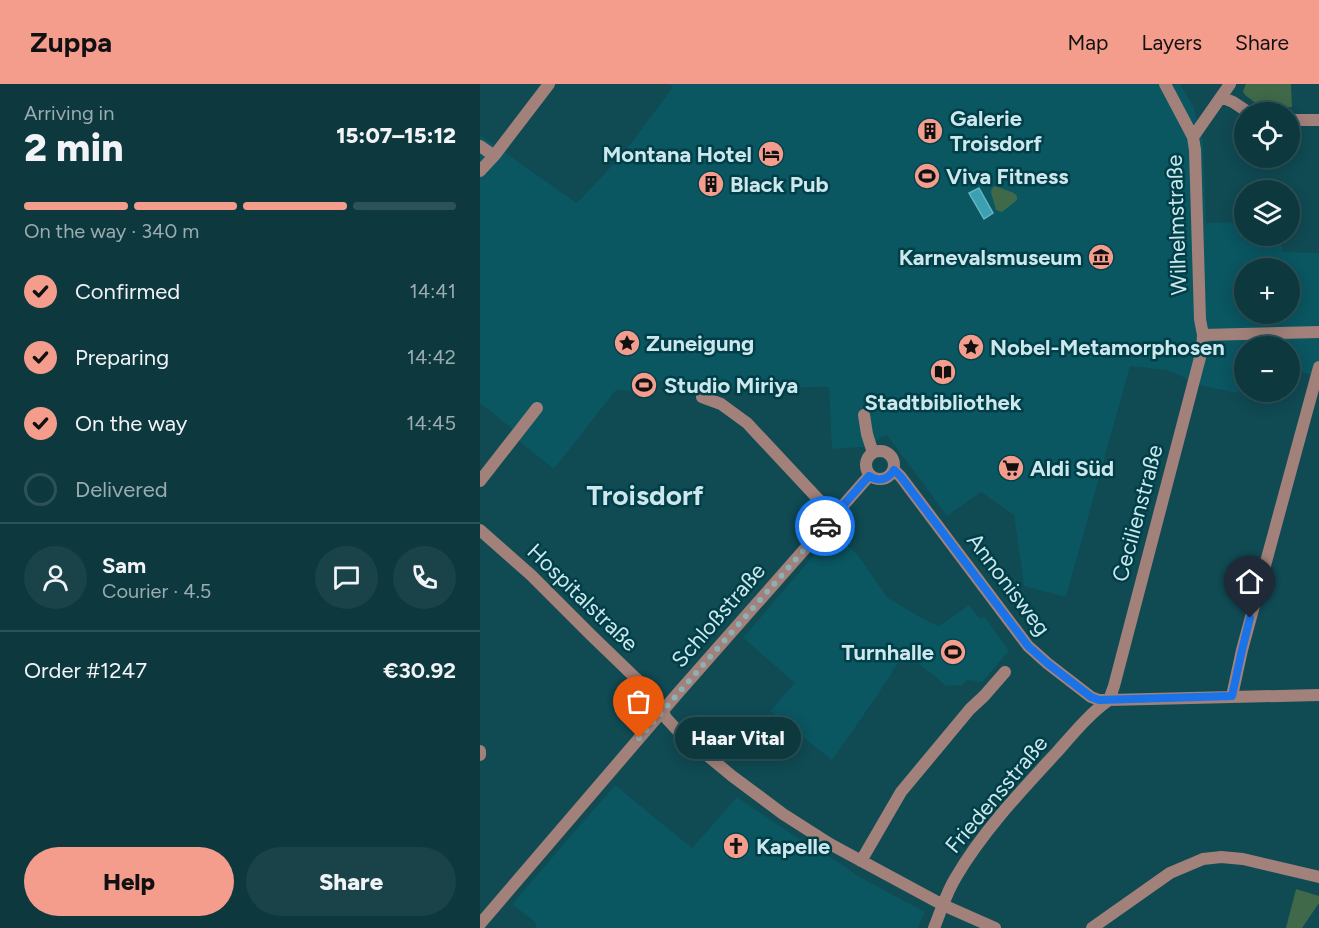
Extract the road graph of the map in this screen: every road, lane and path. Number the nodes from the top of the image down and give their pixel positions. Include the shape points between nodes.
1 (549, 84) edge
2 (1165, 84) edge
3 (1230, 84) edge
4 (1221, 97) junction
5 (1234, 103) edge
6 (1300, 120) edge
7 (1319, 120) edge
8 (1192, 137) junction
9 (480, 146) edge
10 (494, 156) junction
11 (480, 171) edge
12 (1319, 332) edge
13 (1203, 335) junction
14 (1319, 367) edge
15 (702, 397) dead end
16 (537, 408) dead end
17 (864, 415) dead end
18 (873, 453) junction
19 (894, 470) junction
20 (869, 476) junction
21 (480, 481) edge
22 (833, 515) junction
23 (480, 530) edge
24 (1005, 672) dead end
25 (1319, 695) edge
26 (1232, 696) junction
27 (1109, 700) junction
28 (663, 711) junction
29 (861, 861) junction
30 (1319, 877) edge
31 (943, 905) junction
32 (481, 921) edge
33 (934, 928) edge
34 (995, 928) edge
35 (1092, 928) edge

1 - 10 street
2 - 8 street, Wilhelmstraße
3 - 4 street
4 - 5 street
4 - 8 street
6 - 7 street
8 - 13 street, Wilhelmstraße
9 - 10 street
10 - 11 street
12 - 13 street
13 - 27 street, Cecilienstraße
14 - 26 street
15 - 22 street via 721,404 747,423
16 - 21 street
17 - 18 street
18 - 19 street via 883,451 891,456
18 - 20 street via 866,460
19 - 20 street via 884,479
19 - 27 street, Annonisweg via 1028,646 1091,697
20 - 22 street, Schloßstraße
22 - 28 street, Schloßstraße
23 - 28 street, Hospitalstraße via 531,574 648,690
24 - 29 street via 901,792
25 - 26 street
26 - 27 street
27 - 31 street, Friedensstraße via 986,833 955,879
28 - 29 street, Hospitalstraße via 678,731 732,776 812,834
28 - 32 street, Schloßstraße
29 - 31 street, Hospitalstraße
30 - 35 street via 1243,859 1203,859 1170,873
31 - 33 street, Friedensstraße
31 - 34 street, Hospitalstraße

